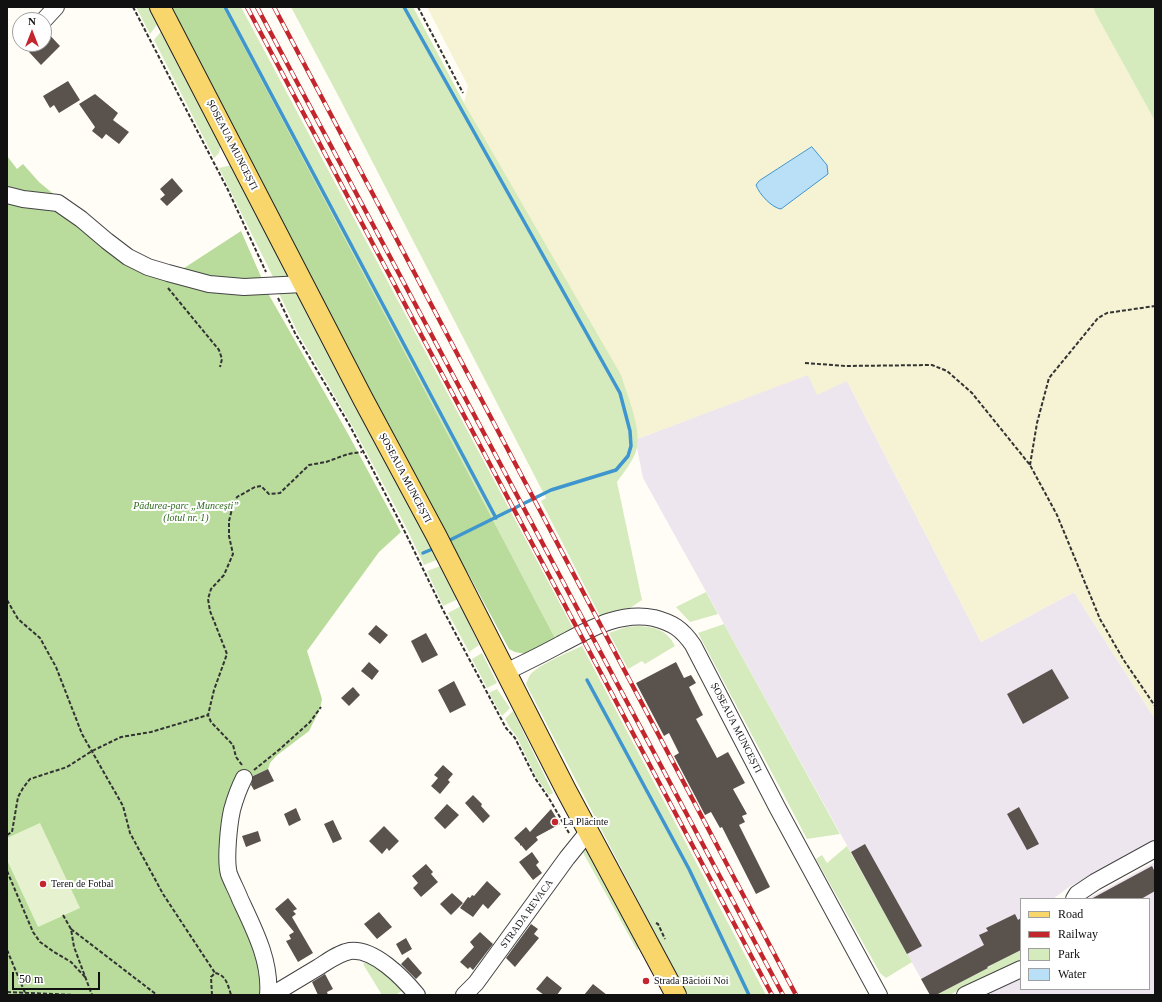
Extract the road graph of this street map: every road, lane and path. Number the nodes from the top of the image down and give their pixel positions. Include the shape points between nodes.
1 (133, 7) edge
2 (160, 7) edge
3 (418, 7) edge
4 (463, 93) dead end
5 (7, 195) edge
6 (163, 272) junction
7 (303, 284) junction
8 (272, 285) junction
9 (1155, 306) edge
10 (805, 363) dead end
11 (220, 367) dead end
12 (363, 452) junction
13 (1030, 466) junction
14 (7, 600) edge
15 (506, 672) junction
16 (1155, 706) edge
17 (321, 707) dead end
18 (208, 715) junction
19 (92, 751) junction
20 (528, 765) junction
21 (526, 768) dead end
22 (246, 776) junction
23 (7, 835) edge
24 (583, 839) junction
25 (1155, 849) edge
26 (7, 871) edge
27 (1075, 898) edge
28 (63, 915) dead end
29 (71, 929) junction
30 (7, 950) edge
31 (1020, 969) edge
32 (215, 973) junction
33 (86, 978) junction
34 (7, 992) edge
35 (25, 994) edge
36 (75, 995) edge
37 (92, 995) edge
38 (157, 995) edge
39 (212, 995) edge
40 (231, 995) edge
41 (268, 995) edge
42 (272, 995) edge
43 (417, 995) edge
44 (464, 995) edge
45 (676, 995) edge
46 (879, 995) edge
47 (965, 995) edge

1 - 8 path via 228,190
2 - 7 main road, ȘOSEAUA MUNCEȘTI
3 - 4 path
5 - 6 street via 58,203 128,257
6 - 8 street via 209,284 244,287
6 - 11 path via 169,290 219,350 222,359
7 - 8 street
7 - 15 main road, ȘOSEAUA MUNCEȘTI
8 - 12 path via 295,333
9 - 13 path via 1107,313 1098,318 1049,378 1037,424
10 - 13 path via 846,366 932,365 947,371 972,394
12 - 18 path via 309,465 280,493 269,494 261,486 237,497 229,521 233,554 224,575 210,589 208,599 210,611 227,654
12 - 20 path via 443,610
13 - 16 path via 1057,515 1100,619
14 - 19 path via 18,618 40,638 56,667 82,734
15 - 24 main road, ȘOSEAUA MUNCEȘTI via 566,790
15 - 46 street, ȘOSEAUA MUNCEȘTI via 581,634 620,618 633,616 665,621 685,633
17 - 22 path via 310,722
18 - 19 path via 151,732 121,737
18 - 22 path via 210,722 233,746
19 - 23 path via 67,767 30,779 18,797 12,832
19 - 32 path via 122,806 130,833 163,894
20 - 21 path
20 - 24 path via 550,800
22 - 41 street via 232,810 228,865 231,878 261,947 269,986
24 - 44 street, STRADA REVACA via 476,983
24 - 45 main road, ȘOSEAUA MUNCEȘTI
25 - 27 street via 1095,882
26 - 33 path via 33,932 40,942 71,962
28 - 29 path
29 - 33 path via 74,947
29 - 38 path
30 - 35 path
31 - 47 street
32 - 39 path via 211,977
32 - 40 path via 225,978
33 - 37 path
34 - 35 path
35 - 36 path
42 - 43 street via 335,957 350,951 365,953 382,962 396,972

